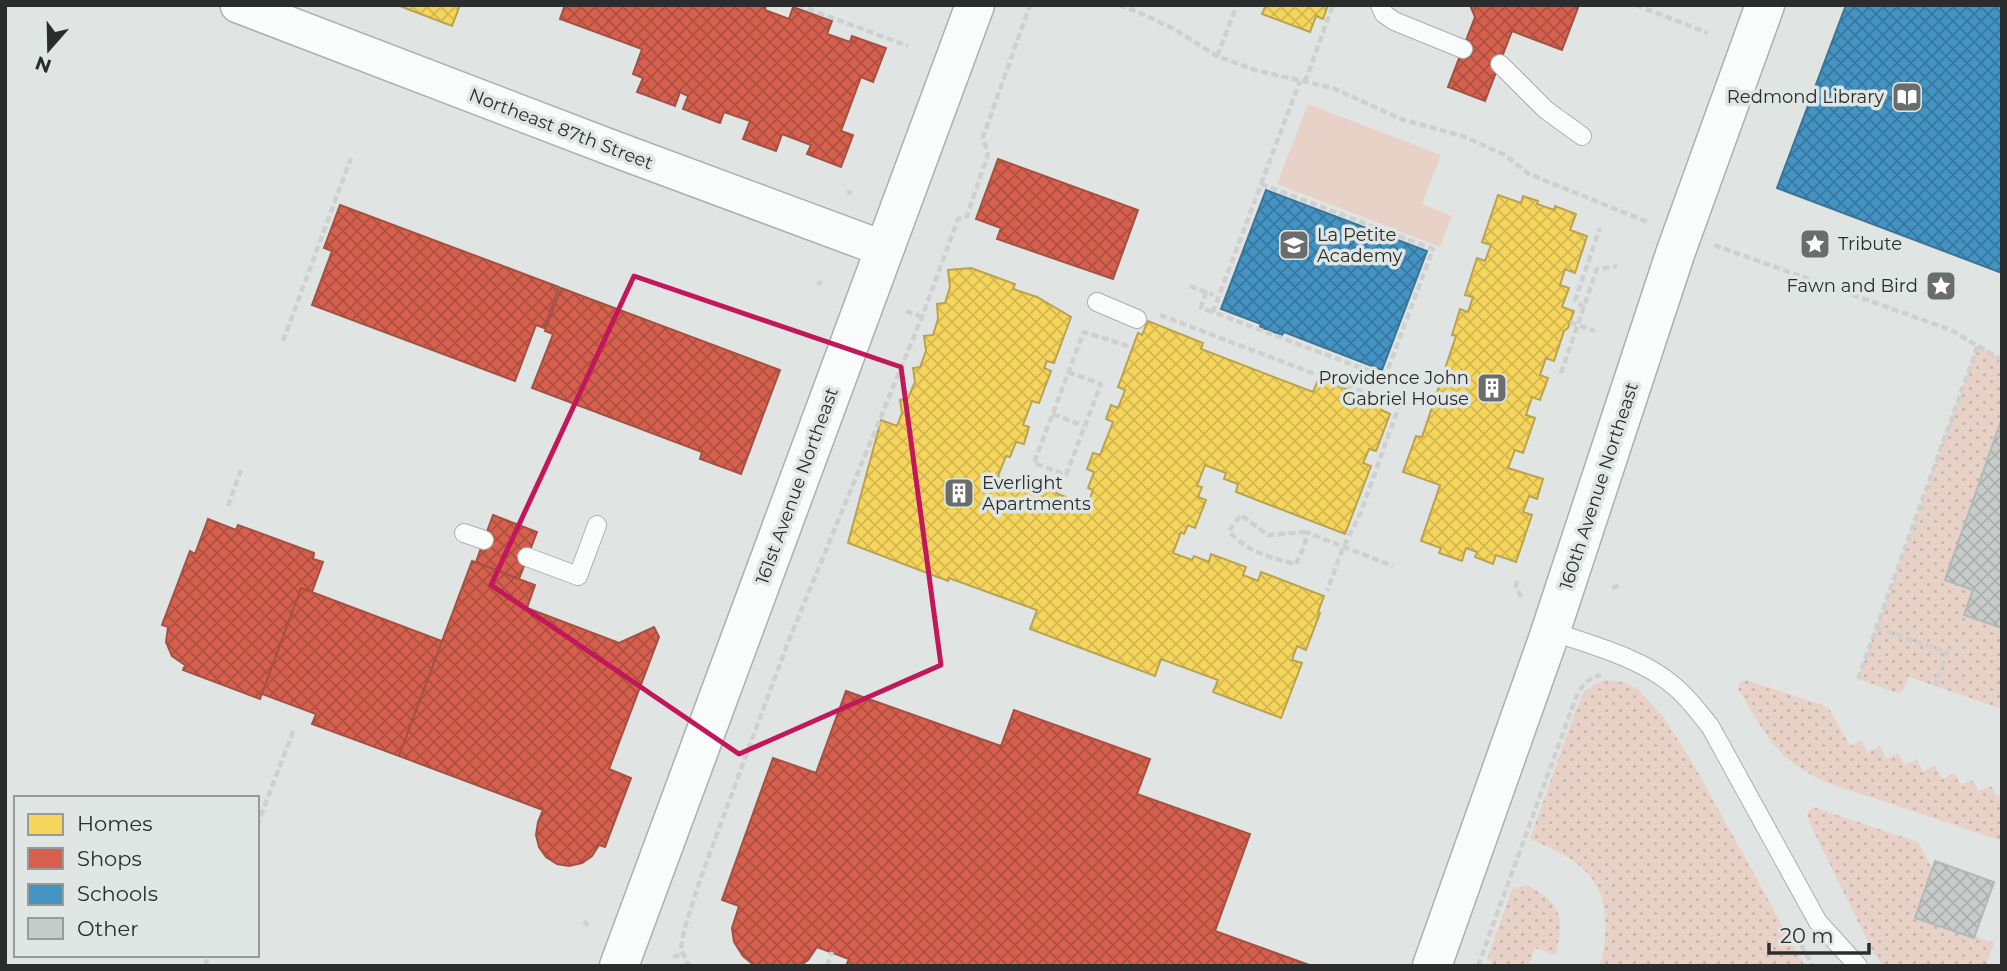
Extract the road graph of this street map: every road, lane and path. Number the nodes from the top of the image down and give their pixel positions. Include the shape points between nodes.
1 (238, 5) edge
2 (798, 5) edge
3 (975, 5) edge
4 (1030, 5) edge
5 (1119, 5) edge
6 (1237, 5) edge
7 (1333, 5) edge
8 (1380, 5) edge
9 (1636, 5) edge
10 (1765, 5) edge
11 (1708, 33) dead end
12 (908, 46) dead end
13 (1463, 48) dead end
14 (1217, 56) junction
15 (1500, 64) dead end
16 (1302, 81) junction
17 (1582, 135) dead end
18 (351, 158) dead end
19 (1261, 184) junction
20 (1647, 222) dead end
21 (1600, 228) dead end
22 (1724, 248) dead end
23 (884, 249) junction
24 (1617, 265) dead end
25 (1190, 286) dead end
26 (1206, 292) junction
27 (1213, 295) dead end
28 (1097, 302) dead end
29 (1584, 308) junction
30 (906, 311) dead end
31 (1213, 312) junction
32 (922, 317) junction
33 (1137, 319) dead end
34 (1172, 319) dead end
35 (1570, 322) dead end
36 (1578, 325) junction
37 (1595, 331) dead end
38 (283, 341) dead end
39 (1978, 345) junction
40 (1126, 346) dead end
41 (1993, 354) junction
42 (2002, 355) edge
43 (2002, 360) edge
44 (1068, 373) junction
45 (1561, 373) dead end
46 (1053, 414) junction
47 (1084, 426) junction
48 (241, 470) dead end
49 (228, 506) dead end
50 (597, 526) dead end
51 (1306, 532) junction
52 (464, 533) dead end
53 (484, 540) dead end
54 (1343, 548) junction
55 (527, 557) dead end
56 (1393, 566) dead end
57 (1517, 581) dead end
58 (1620, 584) dead end
59 (1612, 588) dead end
60 (1327, 591) dead end
61 (1522, 599) dead end
62 (1876, 628) junction
63 (1551, 631) junction
64 (1605, 675) dead end
65 (1858, 679) dead end
66 (1935, 685) dead end
67 (294, 729) dead end
68 (259, 821) edge
69 (1800, 943) dead end
70 (832, 953) dead end
71 (682, 954) junction
72 (673, 957) dead end
73 (619, 966) edge
74 (691, 966) edge
75 (827, 966) edge
76 (1432, 966) edge
77 (1478, 966) edge
78 (1813, 966) edge
79 (1858, 966) edge

1 - 23 street, Northeast 87th Street
2 - 12 path
3 - 23 street, 161st Avenue Northeast
4 - 32 path via 984,137 988,154 967,216 958,219
5 - 14 path via 1172,28
6 - 14 path
7 - 16 path
8 - 13 lane via 1394,21
9 - 11 path
10 - 63 street, 160th Avenue Northeast via 1664,287
14 - 16 path
15 - 17 lane via 1546,110
16 - 19 path
16 - 20 path via 1333,88 1401,119 1465,137 1505,155 1529,174
18 - 38 path
19 - 31 path
19 - 31 path via 1433,249 1385,377
21 - 29 path via 1575,300
22 - 39 path via 1951,330
23 - 73 street, 161st Avenue Northeast
24 - 29 path via 1597,270
25 - 26 path
26 - 27 path
26 - 31 path via 1201,308
28 - 33 lane
29 - 36 path
30 - 32 path
32 - 71 path via 787,645 701,877 684,930
34 - 54 path via 1399,406 1361,512
35 - 36 path
36 - 37 path
36 - 45 path
39 - 41 path
39 - 62 path
40 - 44 path via 1084,332
41 - 42 path
41 - 43 path
44 - 46 path
44 - 47 path via 1101,384
46 - 47 path
46 - 47 path via 1034,463 1066,475
48 - 49 path
50 - 55 lane via 578,576
51 - 51 path via 1296,564 1262,555 1229,531 1241,515 1268,535
51 - 54 path
52 - 53 lane
54 - 56 path
54 - 60 path
57 - 61 path
58 - 59 path
62 - 65 path
62 - 66 path via 1947,652
63 - 76 street, 160th Avenue Northeast
63 - 79 lane via 1646,667 1674,685 1694,706 1710,726 1818,922
64 - 77 path via 1580,689
67 - 68 path
69 - 78 path
70 - 75 path
71 - 72 path
71 - 74 path

